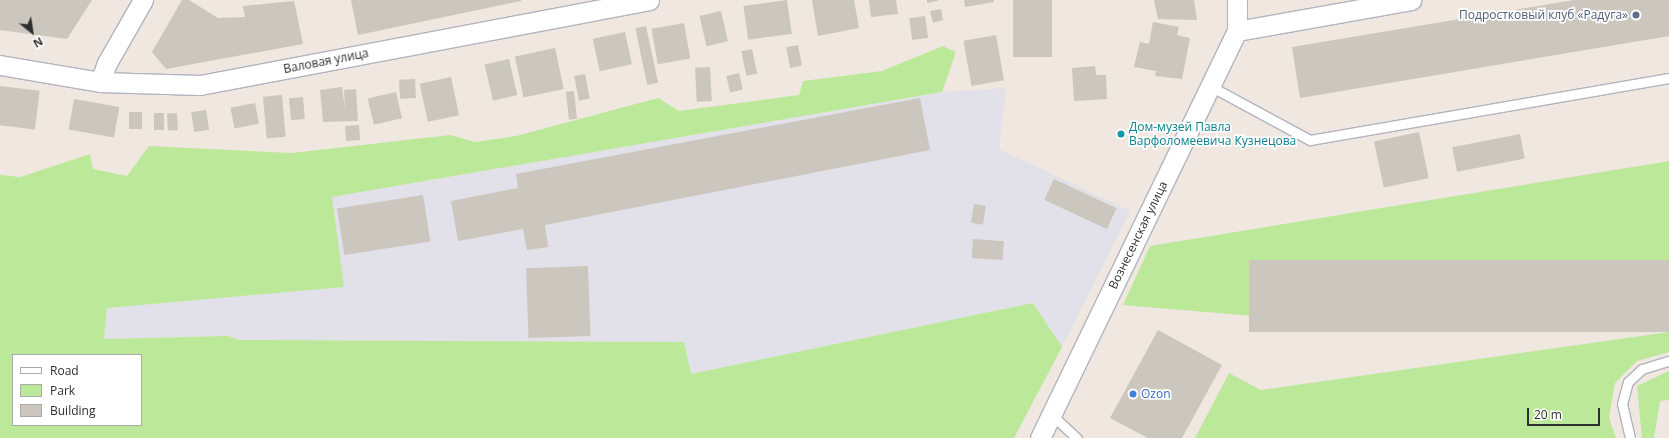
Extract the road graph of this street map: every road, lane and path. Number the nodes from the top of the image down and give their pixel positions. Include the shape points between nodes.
1 (143, 0) edge
2 (649, 0) edge
3 (1236, 0) edge
4 (1411, 0) edge
5 (1237, 31) junction
6 (0, 65) edge
7 (1669, 78) edge
8 (100, 82) junction
9 (1210, 86) junction
10 (1669, 362) edge
11 (1052, 415) junction
12 (1040, 438) edge
13 (1077, 438) edge
14 (1630, 438) edge

1 - 8 street via 107,63
2 - 8 street, Валовая улица via 200,85
3 - 5 street
4 - 5 street
5 - 9 street, Вознесенская улица
6 - 8 street, Валовая улица
7 - 9 lane via 1310,140
9 - 11 street, Вознесенская улица
10 - 14 lane via 1642,369 1628,382 1622,404
11 - 12 street, Вознесенская улица
11 - 13 lane

